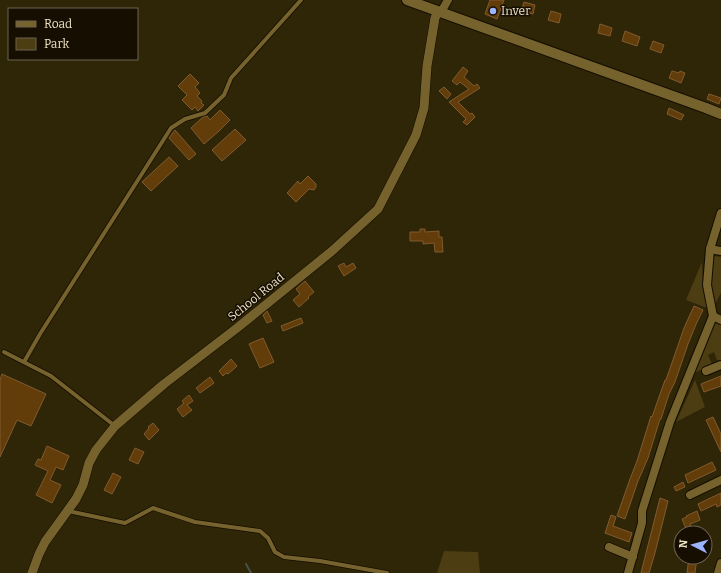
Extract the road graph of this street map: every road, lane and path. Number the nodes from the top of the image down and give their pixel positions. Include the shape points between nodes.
1 (302, 0) edge
2 (407, 0) edge
3 (448, 0) edge
4 (440, 11) junction
5 (721, 114) edge
6 (721, 213) edge
7 (710, 249) junction
8 (721, 251) edge
9 (713, 316) junction
10 (721, 320) edge
11 (4, 352) dead end
12 (24, 362) junction
13 (721, 365) edge
14 (706, 371) dead end
15 (115, 426) junction
16 (721, 480) edge
17 (690, 495) dead end
18 (68, 511) junction
19 (609, 547) dead end
20 (633, 557) junction
21 (721, 563) edge
22 (32, 573) edge
23 (387, 573) edge
24 (628, 573) edge
25 (718, 573) edge

1 - 12 lane via 231,78 224,95 205,113 185,119 171,128
2 - 4 main road via 428,4
3 - 4 street
4 - 5 main road
4 - 15 street, School Road via 435,18 426,66 424,108 416,135 378,209 332,251
6 - 7 street
7 - 8 street
7 - 9 street via 707,285
9 - 10 street
9 - 20 street via 670,422 642,511 642,523
11 - 12 lane
12 - 15 lane via 51,376
13 - 14 street
15 - 18 street, School Road via 96,450 83,484
16 - 17 street
18 - 22 street, School Road via 45,542
18 - 23 lane via 125,523 153,508 195,522 260,531 268,538 275,552 284,557
19 - 20 street
20 - 24 street
21 - 25 street

